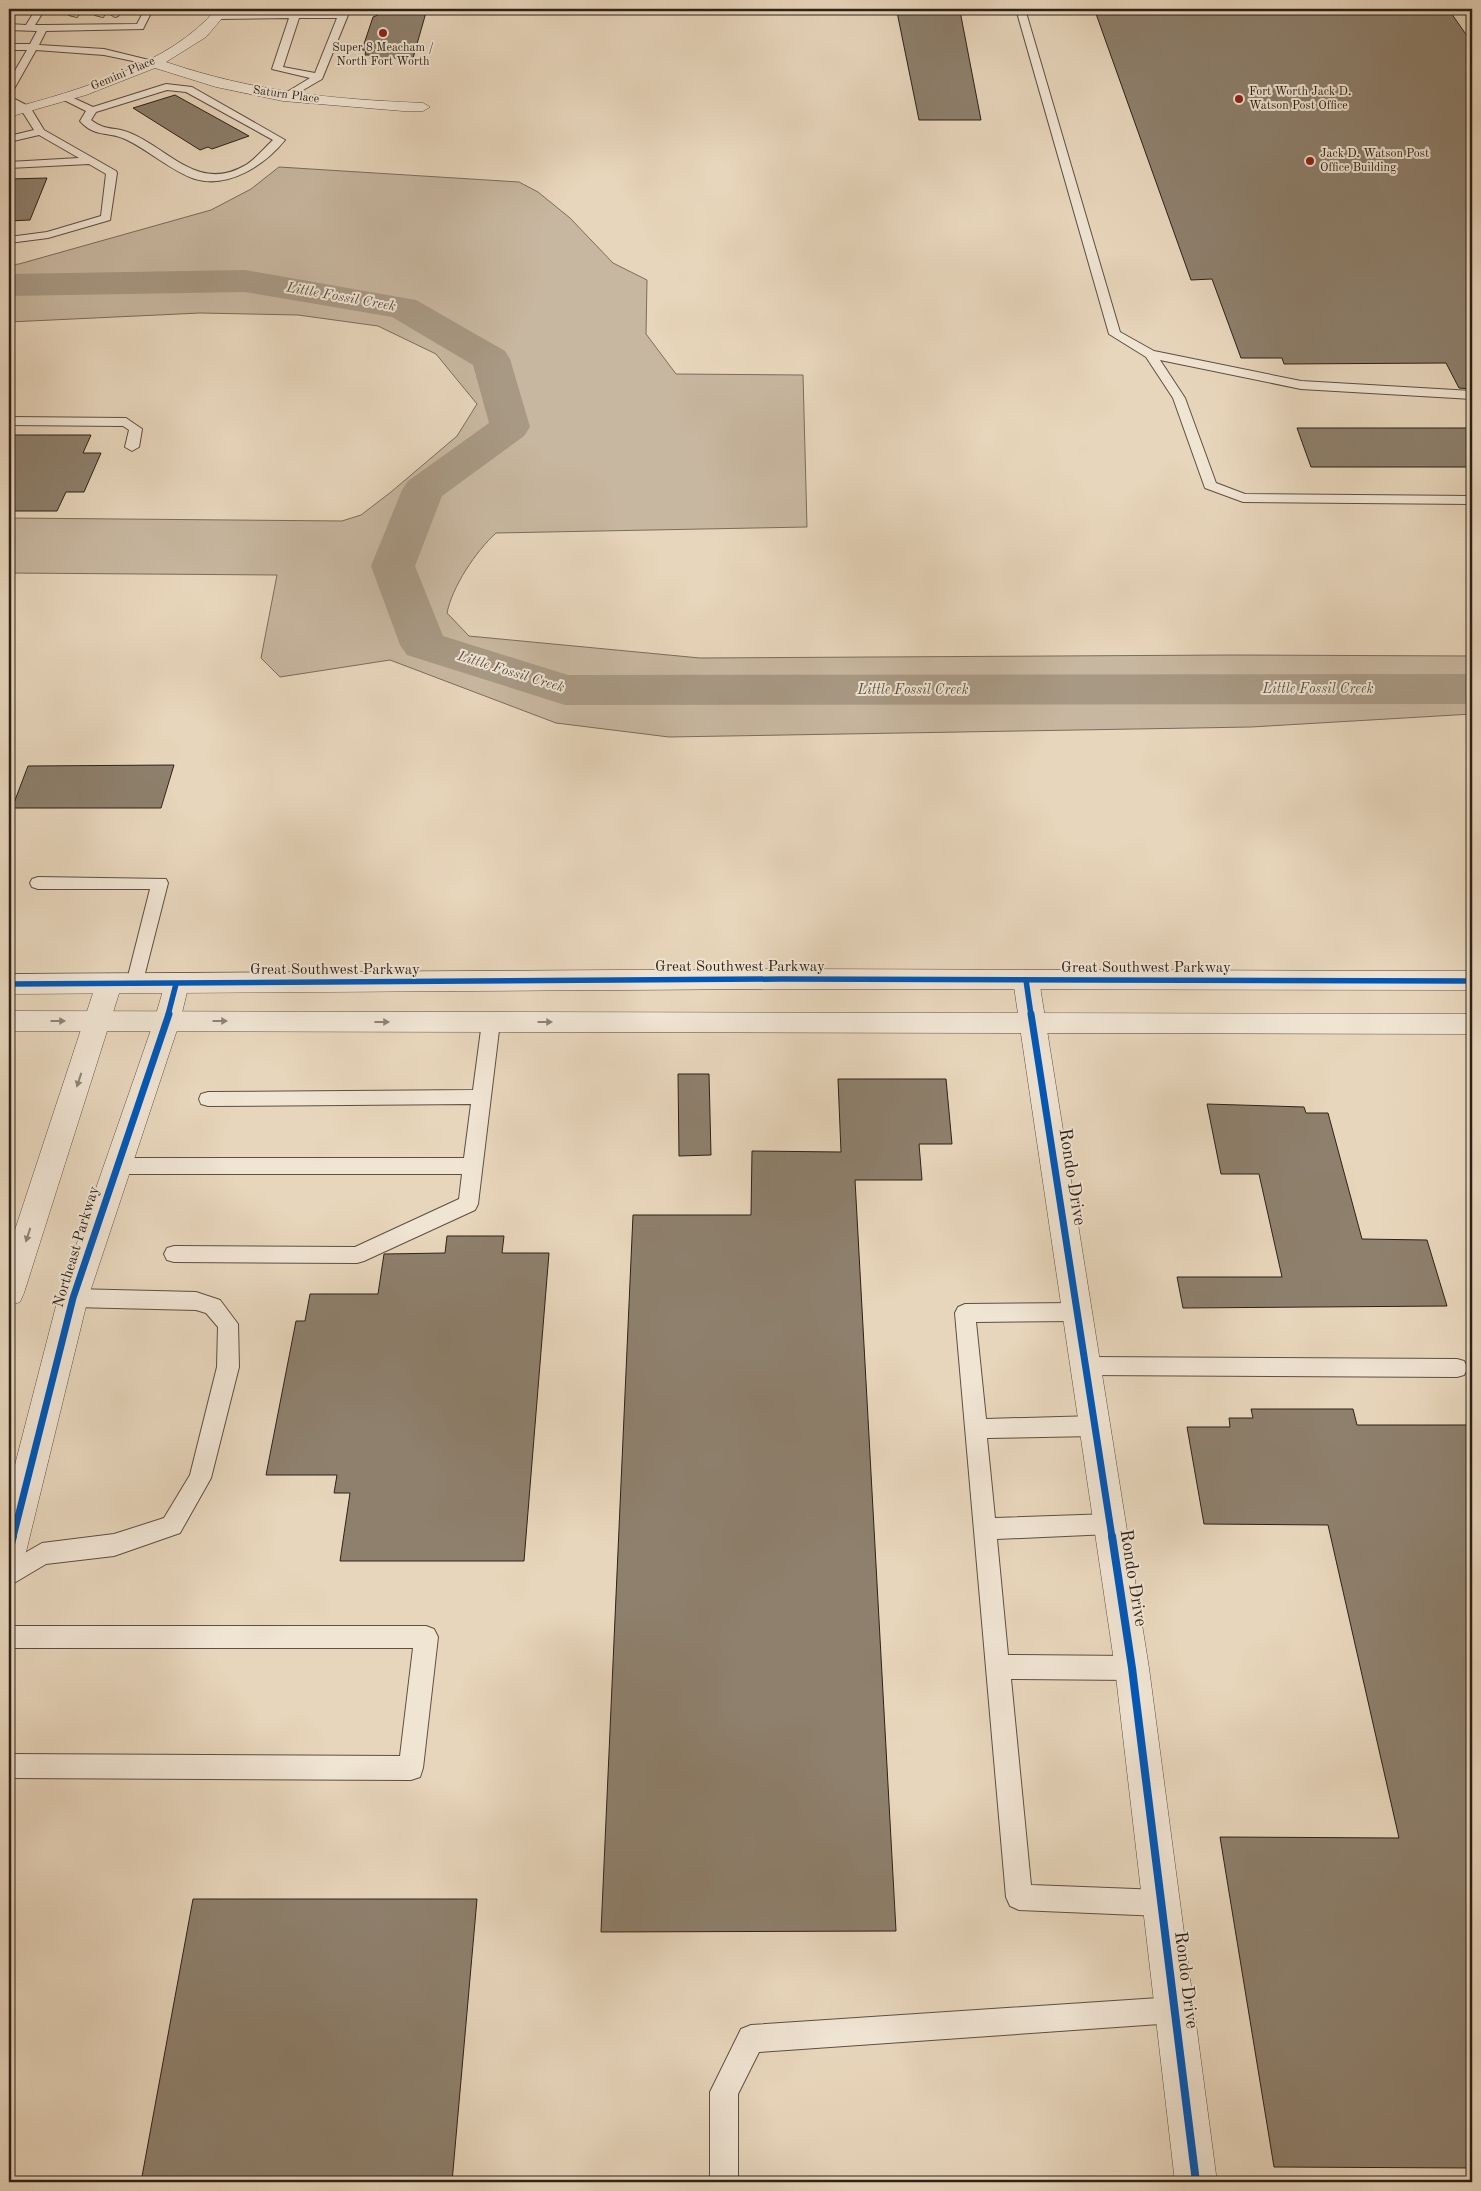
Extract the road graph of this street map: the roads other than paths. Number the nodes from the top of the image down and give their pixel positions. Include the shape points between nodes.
1 (40, 9) edge
2 (149, 9) edge
3 (1020, 9) edge
4 (220, 12) edge
5 (295, 15) junction
6 (9, 27) edge
7 (29, 28) junction
8 (43, 28) junction
9 (9, 47) edge
10 (33, 47) junction
11 (152, 62) junction
12 (9, 63) edge
13 (25, 63) junction
14 (319, 77) junction
15 (9, 89) edge
16 (63, 97) junction
17 (286, 97) junction
18 (9, 100) edge
19 (423, 107) dead end
20 (26, 109) junction
21 (92, 110) junction
22 (9, 113) edge
23 (40, 132) junction
24 (9, 139) edge
25 (90, 160) junction
26 (9, 165) edge
27 (9, 240) edge
28 (1150, 354) junction
29 (1472, 395) edge
30 (9, 420) edge
31 (132, 447) dead end
32 (1472, 500) edge
33 (38, 883) dead end
34 (1026, 980) junction
35 (1472, 981) edge
36 (9, 984) edge
37 (122, 984) junction
38 (176, 984) junction
39 (9, 1021) edge
40 (98, 1021) junction
41 (167, 1021) junction
42 (491, 1022) junction
43 (1032, 1023) junction
44 (1472, 1024) edge
45 (482, 1097) junction
46 (208, 1099) dead end
47 (116, 1166) junction
48 (473, 1166) junction
49 (174, 1254) dead end
50 (13, 1266) edge
51 (9, 1293) edge
52 (73, 1298) junction
53 (1077, 1312) junction
54 (1086, 1366) junction
55 (1457, 1368) dead end
56 (1095, 1426) junction
57 (976, 1428) junction
58 (1110, 1524) junction
59 (985, 1529) junction
60 (9, 1552) edge
61 (9, 1575) edge
62 (9, 1637) edge
63 (998, 1667) junction
64 (1132, 1668) junction
65 (9, 1766) edge
66 (1161, 1903) junction
67 (1174, 2010) junction
68 (724, 2182) edge
69 (1196, 2182) edge

1 - 7 lane
2 - 8 lane via 140,27
3 - 28 lane via 1115,334
4 - 5 lane
4 - 11 street, Gemini Place via 198,37
5 - 14 lane via 277,69
5 - 14 lane via 343,15
6 - 7 lane
7 - 8 lane
8 - 10 lane
9 - 10 lane
10 - 11 lane via 104,52
10 - 13 lane
11 - 16 street, Gemini Place
11 - 17 street, Saturn Place via 202,79
12 - 13 lane
13 - 15 lane
14 - 17 lane
16 - 20 street, Gemini Place
16 - 21 lane
17 - 19 street, Saturn Place
18 - 20 lane
20 - 22 street, Gemini Place
20 - 23 lane
21 - 21 lane via 85,121 99,130 126,134 198,176 216,178 248,168 280,140 188,90 166,87
23 - 24 lane
23 - 25 lane
25 - 26 lane
25 - 27 lane via 112,173 106,218 48,234
28 - 29 lane via 1301,385
28 - 32 lane via 1179,398 1210,485 1243,498
30 - 31 lane via 126,422 136,429
33 - 37 lane via 160,883
34 - 35 street, Great Southwest Parkway
34 - 38 street, Great Southwest Parkway
34 - 43 street, Rondo Drive
36 - 37 street, Great Southwest Parkway
37 - 38 street, Great Southwest Parkway
37 - 40 street
38 - 41 street, Northeast Parkway
39 -> 40 street
40 - 41 street
40 -> 50 street
41 -> 42 street
41 - 47 street, Northeast Parkway
42 -> 43 street
42 - 45 lane
43 - 44 street
43 - 53 street, Rondo Drive
45 - 46 lane
45 - 48 lane
47 - 48 lane
47 - 52 street, Northeast Parkway
48 - 49 lane via 468,1204 357,1255
50 - 51 street
52 - 60 street, Northeast Parkway
52 - 61 lane via 196,1302 212,1306 228,1324 228,1367 200,1478 172,1526 114,1545 42,1554
53 - 54 street, Rondo Drive
53 - 57 lane via 965,1313
54 - 55 lane
54 - 56 street, Rondo Drive
56 - 57 lane
56 - 58 street, Rondo Drive
57 - 59 lane
58 - 59 lane
58 - 64 street, Rondo Drive
59 - 63 lane
62 - 65 lane via 426,1637 411,1768
63 - 64 lane
63 - 66 lane via 1019,1897
64 - 66 street, Rondo Drive
66 - 67 street, Rondo Drive
67 - 68 lane via 751,2039 724,2092
67 - 69 street, Rondo Drive

